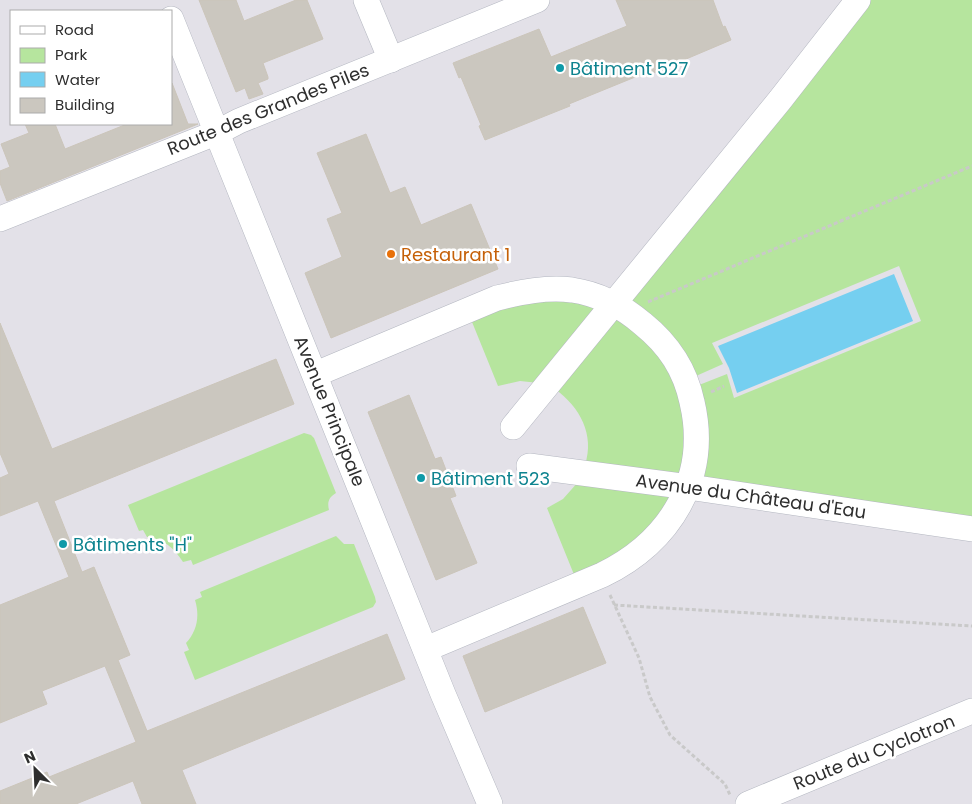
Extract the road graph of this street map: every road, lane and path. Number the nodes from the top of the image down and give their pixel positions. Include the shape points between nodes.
1 (366, 0) edge
2 (537, 0) edge
3 (858, 0) edge
4 (172, 21) edge
5 (390, 60) junction
6 (218, 132) junction
7 (972, 166) edge
8 (0, 219) edge
9 (620, 307) junction
10 (316, 374) junction
11 (513, 427) dead end
12 (529, 466) dead end
13 (688, 487) junction
14 (972, 529) edge
15 (602, 576) junction
16 (614, 605) junction
17 (972, 626) edge
18 (426, 649) junction
19 (972, 711) edge
20 (740, 801) edge
21 (490, 804) edge

1 - 5 lane
2 - 5 lane, Route des Grandes Piles
3 - 9 lane
4 - 6 lane, Avenue Principale
5 - 6 lane, Route des Grandes Piles
6 - 8 lane, Route des Grandes Piles
6 - 10 lane, Avenue Principale
7 - 9 path
9 - 10 lane via 571,290 522,291 464,311
9 - 11 lane
9 - 13 lane via 657,335 671,352 686,382 697,428 696,458
10 - 18 lane, Avenue Principale
12 - 13 lane, Avenue du Château d'Eau
13 - 14 lane, Avenue du Château d'Eau
13 - 15 lane via 670,520 642,551
15 - 16 path
15 - 18 lane
16 - 17 path
16 - 20 path via 639,658 650,697 670,735 726,784
18 - 21 lane, Avenue Principale
19 - 20 lane, Route du Cyclotron

